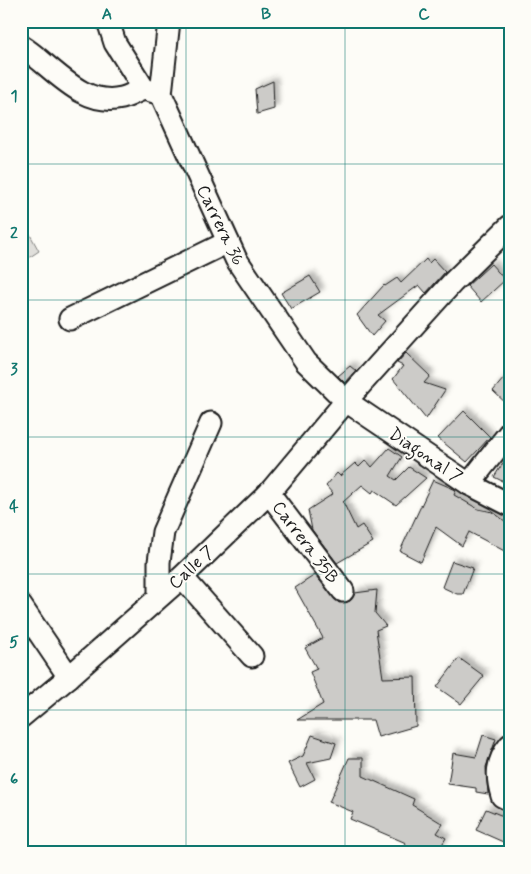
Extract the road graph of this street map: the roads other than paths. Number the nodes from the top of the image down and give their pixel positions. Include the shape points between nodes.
1 (108, 21) edge
2 (170, 21) edge
3 (22, 45) edge
4 (152, 91) junction
5 (510, 226) edge
6 (228, 242) junction
7 (70, 319) dead end
8 (346, 401) junction
9 (211, 423) dead end
10 (510, 432) edge
11 (469, 484) junction
12 (269, 493) junction
13 (510, 505) edge
14 (182, 577) junction
15 (344, 591) dead end
16 (159, 596) junction
17 (21, 606) edge
18 (252, 656) dead end
19 (70, 678) junction
20 (21, 717) edge
21 (510, 745) edge
22 (510, 800) edge

1 - 4 street, Carrera 36 via 115,43
2 - 4 street
3 - 4 street via 84,94 102,99
4 - 6 street, Carrera 36
5 - 8 street, Calle 7 via 453,282
6 - 7 street
6 - 8 street, Carrera 36 via 236,259 306,362
8 - 11 street, Diagonal 7
8 - 12 street, Calle 7
9 - 16 street via 163,532
10 - 11 street
11 - 13 street, Diagonal 7
12 - 14 street, Calle 7
12 - 15 street, Carrera 35B
14 - 16 street, Calle 7
14 - 18 street
16 - 19 street, Calle 7
17 - 19 street
19 - 20 street, Calle 7
21 - 22 street via 501,757 497,773 502,796

